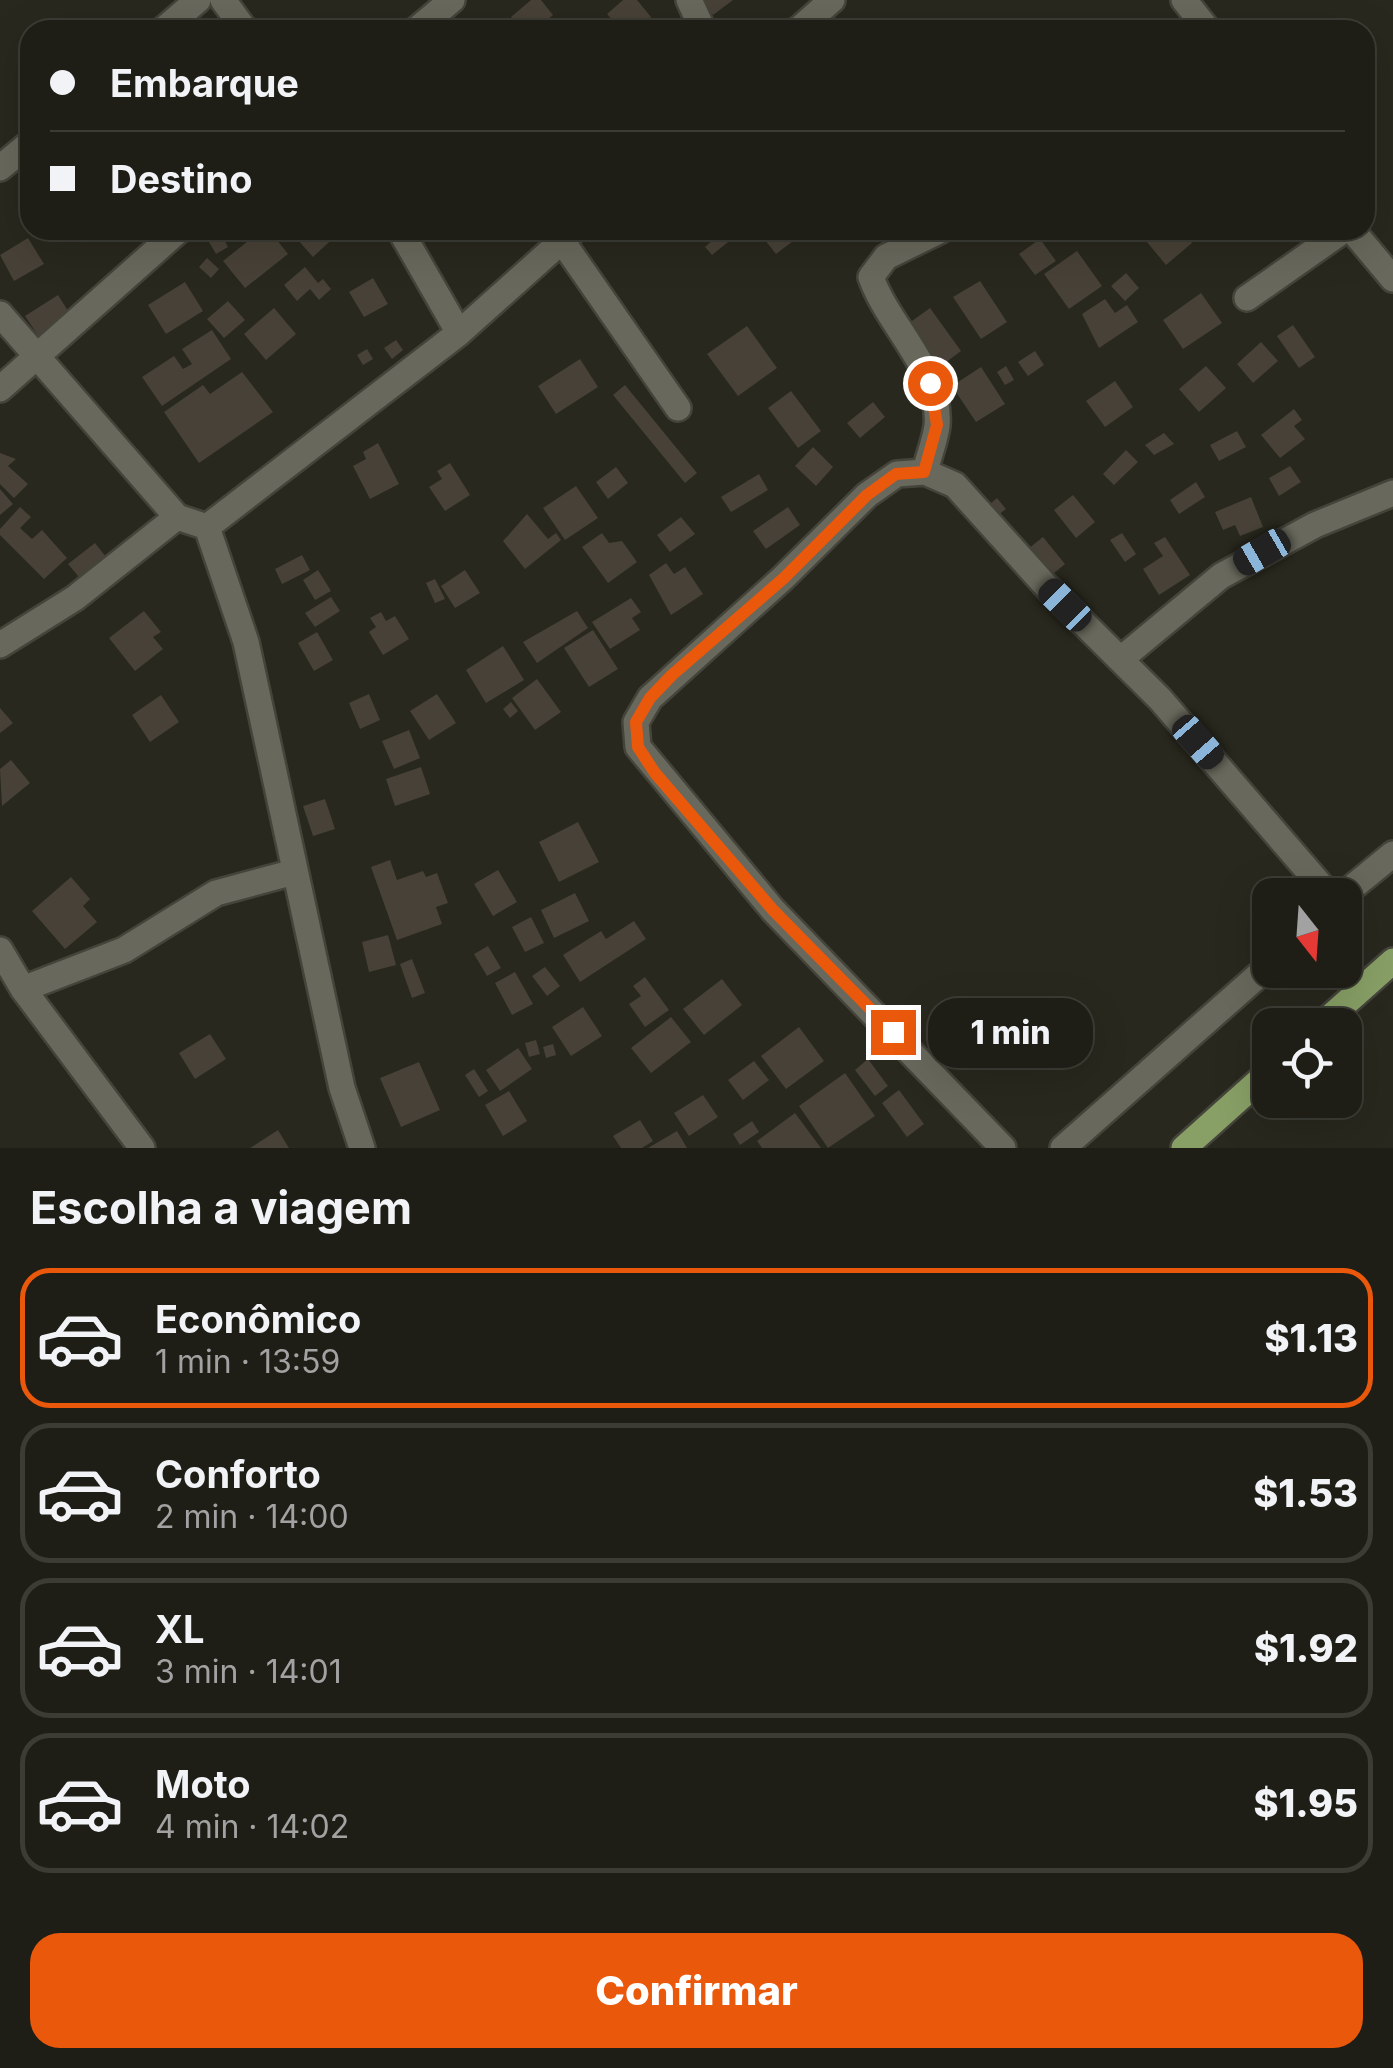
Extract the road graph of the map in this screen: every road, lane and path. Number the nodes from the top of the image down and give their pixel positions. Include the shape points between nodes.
1 (198, 0) edge
2 (452, 0) edge
3 (832, 0) edge
4 (1184, 0) edge
5 (175, 20) edge
6 (428, 20) edge
7 (809, 20) edge
8 (1200, 20) edge
9 (20, 152) edge
10 (0, 168) edge
11 (168, 240) edge
12 (406, 240) edge
13 (563, 240) edge
14 (571, 240) edge
15 (921, 240) edge
16 (1330, 240) edge
17 (1360, 240) edge
18 (1393, 279) edge
19 (1247, 298) dead end
20 (0, 314) edge
21 (458, 333) junction
22 (37, 356) junction
23 (0, 389) edge
24 (678, 408) dead end
25 (924, 472) junction
26 (1393, 493) edge
27 (177, 516) junction
28 (207, 527) junction
29 (0, 645) edge
30 (1121, 659) junction
31 (1393, 854) edge
32 (294, 872) junction
33 (1315, 878) edge
34 (1362, 880) edge
35 (0, 950) edge
36 (1393, 960) edge
37 (1252, 981) edge
38 (23, 989) junction
39 (1340, 1008) edge
40 (1252, 1087) edge
41 (142, 1148) edge
42 (362, 1148) edge
43 (1003, 1148) edge
44 (1063, 1148) edge
45 (1184, 1148) edge

1 - 5 street
2 - 6 street
3 - 7 street
4 - 8 street
9 - 10 street
11 - 22 street
12 - 21 street
13 - 21 street
14 - 24 street
15 - 25 street via 886,257 871,277 930,383 937,425
16 - 19 street
17 - 18 street
20 - 22 street
21 - 28 street
22 - 23 street
22 - 27 street
25 - 30 street via 955,485
25 - 43 street via 896,474 867,495 672,675 636,722 638,747 773,910
26 - 30 street via 1315,524 1221,576
27 - 28 street
27 - 29 street via 130,558
28 - 32 street via 246,642
30 - 33 street
31 - 34 street
32 - 38 street via 216,893 124,950
32 - 42 street via 342,1088
35 - 38 street
36 - 39 main road
37 - 44 street
38 - 41 street
40 - 45 main road

